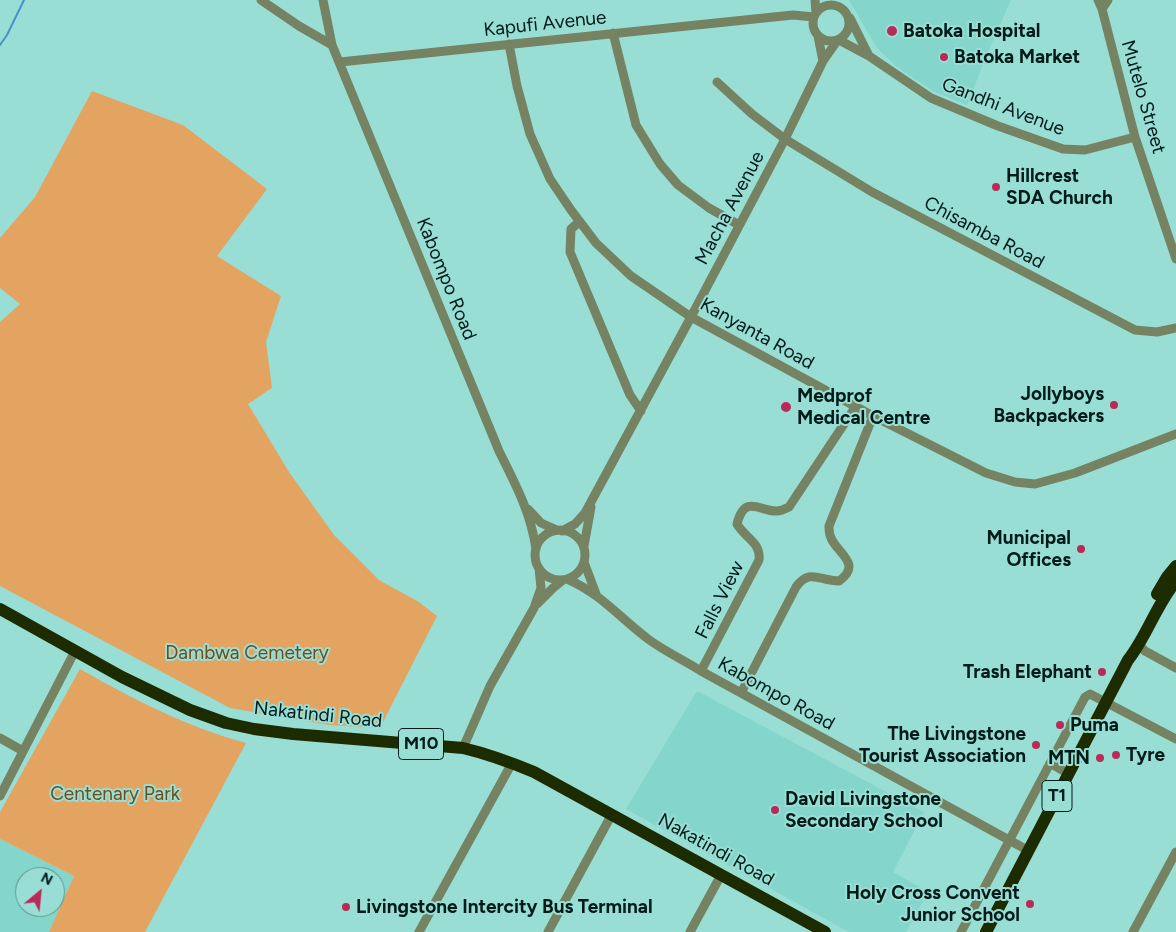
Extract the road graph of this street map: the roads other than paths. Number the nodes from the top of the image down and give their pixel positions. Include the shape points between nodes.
1 (261, 0) edge
2 (323, 0) edge
3 (815, 0) edge
4 (1098, 0) edge
5 (1108, 0) edge
6 (826, 2) edge
7 (1102, 10) junction
8 (815, 15) junction
9 (848, 16) junction
10 (613, 33) junction
11 (818, 36) junction
12 (838, 41) junction
13 (509, 44) junction
14 (332, 45) junction
15 (870, 56) junction
16 (340, 62) junction
17 (823, 62) junction
18 (716, 82) dead end
19 (1135, 137) junction
20 (785, 140) junction
21 (580, 222) junction
22 (739, 225) junction
23 (1173, 242) edge
24 (1176, 260) edge
25 (691, 317) junction
26 (1176, 328) edge
27 (856, 406) junction
28 (642, 411) junction
29 (873, 416) junction
30 (1176, 434) edge
31 (593, 500) junction
32 (526, 507) junction
33 (560, 531) junction
34 (584, 546) junction
35 (536, 549) junction
36 (584, 562) junction
37 (1176, 566) edge
38 (539, 568) junction
39 (565, 579) junction
40 (1176, 580) edge
41 (596, 594) junction
42 (534, 608) junction
43 (0, 609) edge
44 (1137, 648) junction
45 (75, 651) junction
46 (1176, 668) edge
47 (701, 671) junction
48 (741, 693) junction
49 (1106, 702) junction
50 (0, 738) edge
51 (1176, 739) edge
52 (463, 748) junction
53 (23, 751) junction
54 (512, 763) junction
55 (1050, 763) junction
56 (1069, 774) junction
57 (0, 796) edge
58 (612, 814) junction
59 (1009, 840) junction
60 (1029, 851) junction
61 (1176, 852) edge
62 (721, 874) junction
63 (419, 932) edge
64 (548, 932) edge
65 (690, 932) edge
66 (825, 932) edge
67 (961, 932) edge
68 (986, 932) edge
69 (1133, 932) edge

1 - 14 street
2 - 14 street, Kabompo Road
3 - 8 street
4 - 7 street, Mutelo Street
5 - 7 street
6 - 8 street
6 - 9 street via 841,8
7 - 19 street, Mutelo Street
8 - 10 street, Kapufi Avenue
8 - 11 street via 814,31
9 - 12 street via 848,33
9 - 15 street, Gandhi Avenue
10 - 13 street, Kapufi Avenue
10 - 22 street via 636,125 660,164 678,185
11 - 12 street
11 - 17 street
12 - 15 street, Gandhi Avenue
12 - 17 street, Macha Avenue
13 - 16 street, Kapufi Avenue
13 - 21 street, Kanyanta Road via 530,134 550,179
14 - 16 street, Kabompo Road
15 - 19 street, Gandhi Avenue via 930,98 1063,149 1085,150
16 - 32 street, Kabompo Road via 499,451
17 - 20 street, Macha Avenue
18 - 20 street, Chisamba Road
19 - 23 street, Mutelo Street
20 - 22 street, Macha Avenue
20 - 26 street, Chisamba Road via 872,192 1135,330 1157,332
21 - 25 street, Kanyanta Road via 596,243 631,276
21 - 28 street via 571,229 570,252 630,395
22 - 25 street, Macha Avenue
23 - 24 street, Mutelo Street
25 - 27 street, Kanyanta Road
25 - 28 street, Macha Avenue
27 - 29 street, Kanyanta Road
27 - 47 street, Falls View via 789,506 776,512 750,506 739,519 737,524 760,552 758,560
28 - 31 street, Macha Avenue
29 - 30 street, Kanyanta Road via 986,472 1015,482 1035,484 1075,473
29 - 48 street via 829,526 831,540 848,561 846,576 839,581 806,576 802,579
31 - 33 street, Macha Avenue via 575,524
31 - 34 street, Macha Avenue
32 - 33 street, Kabompo Road via 541,523
32 - 35 street, Kabompo Road
33 - 34 street via 573,534
33 - 35 street via 549,533
34 - 36 street
35 - 38 street
36 - 39 street via 575,576
36 - 41 street, Kabompo Road
37 - 44 highway, T1 via 1159,590
38 - 39 street via 551,578
38 - 42 street via 541,588
39 - 41 street, Kabompo Road
39 - 42 street
40 - 44 highway, T1
41 - 47 street, Kabompo Road via 649,640
42 - 52 street via 490,686
43 - 45 highway, Nakatindi Road / M10
44 - 46 street
44 - 49 highway, T1
45 - 52 highway, Nakatindi Road / M10 via 190,710 226,723 293,734
45 - 53 street
47 - 48 street, Kabompo Road
48 - 59 street, Kabompo Road
49 - 51 street
49 - 55 street via 1090,694 1085,697
49 - 56 highway, T1
50 - 53 street
52 - 54 highway, Nakatindi Road / M10
53 - 57 street
54 - 58 highway, Nakatindi Road / M10
54 - 63 street
55 - 56 street
55 - 59 street
56 - 60 highway, T1
58 - 62 highway, Nakatindi Road / M10
58 - 64 street
59 - 60 street, Kabompo Road
59 - 67 street
60 - 68 highway, T1
61 - 69 street
62 - 65 street
62 - 66 highway, Nakatindi Road / M10

